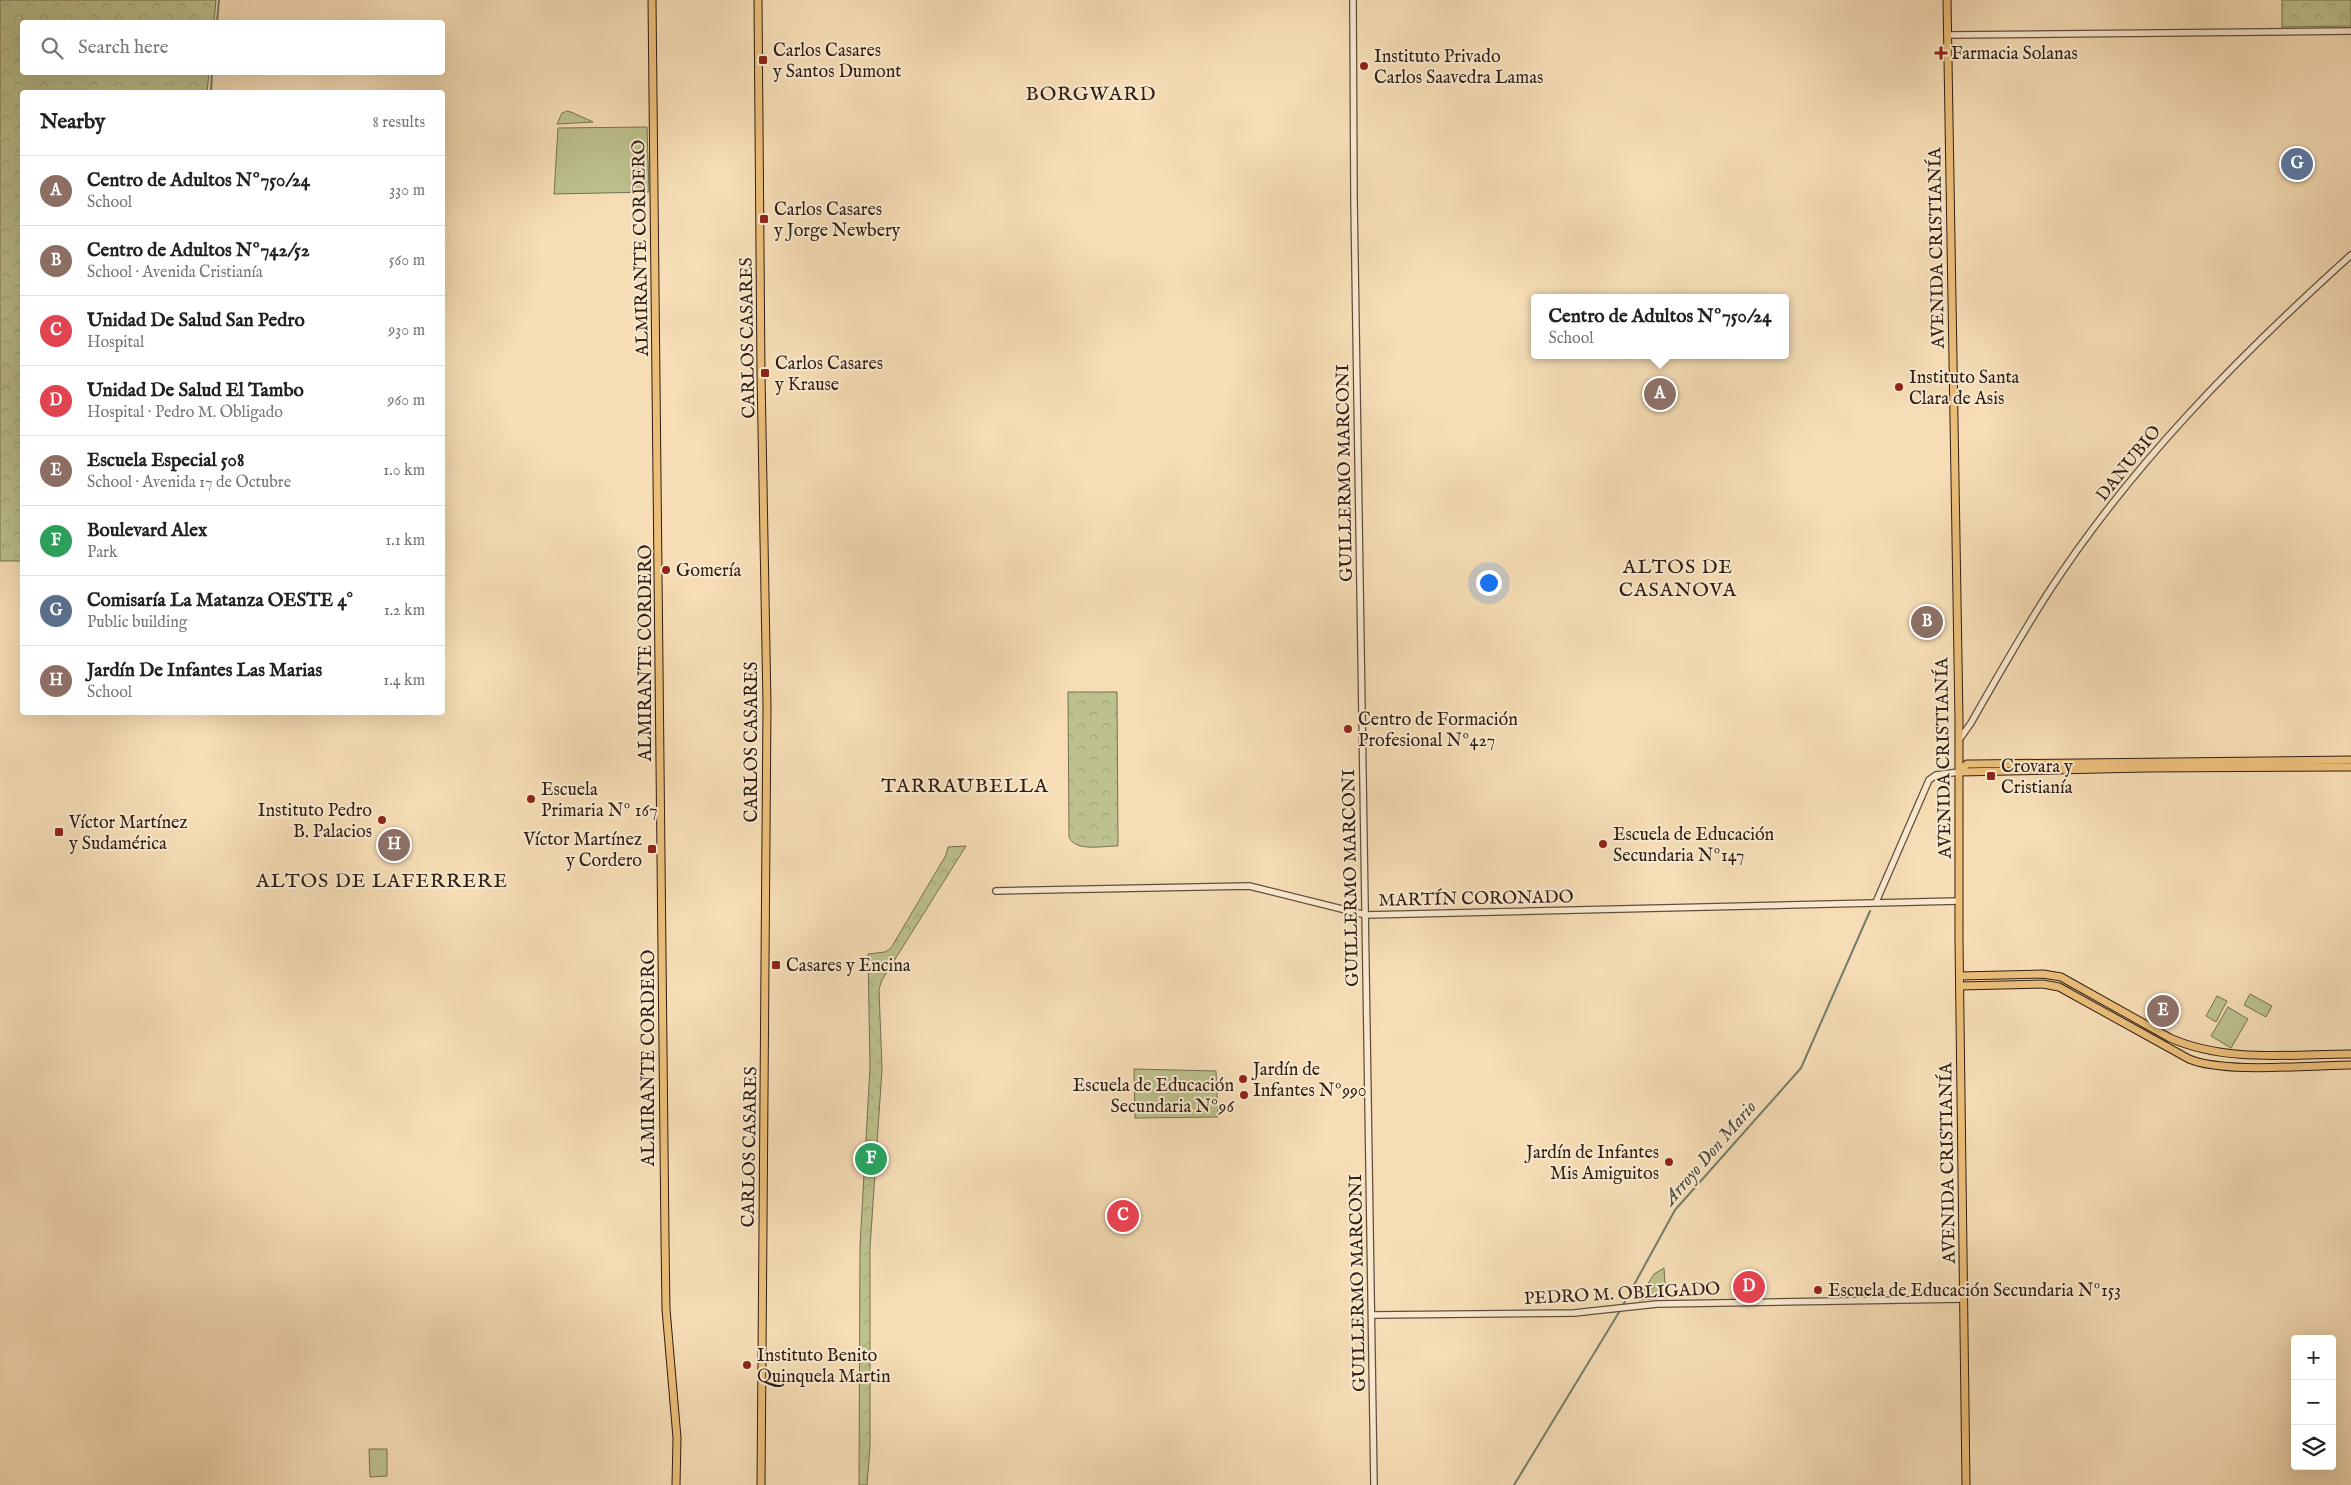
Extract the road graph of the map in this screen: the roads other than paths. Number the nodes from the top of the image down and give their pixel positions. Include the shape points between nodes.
1 (652, 0) edge
2 (758, 0) edge
3 (1353, 0) edge
4 (1947, 0) edge
5 (2351, 31) edge
6 (1948, 35) junction
7 (2351, 255) edge
8 (1959, 723) junction
9 (1971, 723) junction
10 (1959, 740) junction
11 (2351, 760) edge
12 (2351, 767) edge
13 (1959, 772) junction
14 (996, 891) dead end
15 (1959, 900) junction
16 (1876, 902) junction
17 (1366, 915) junction
18 (1960, 976) junction
19 (1960, 986) junction
20 (2351, 1054) edge
21 (2351, 1064) edge
22 (1964, 1299) junction
23 (1372, 1315) junction
24 (676, 1485) edge
25 (761, 1485) edge
26 (1374, 1485) edge
27 (1966, 1485) edge

1 - 24 main road, ALMIRANTE CORDERO via 666,1309 677,1438
2 - 25 main road, CARLOS CASARES via 768,705
3 - 17 street, GUILLERMO MARCONI
4 - 6 main road, AVENIDA CRISTIANÍA
5 - 6 street
6 - 8 main road, AVENIDA CRISTIANÍA
7 - 9 street, DANUBIO via 2197,403 2134,478 2049,592
8 - 9 street
8 - 10 main road, AVENIDA CRISTIANÍA
9 - 10 street, DANUBIO
10 - 13 main road, AVENIDA CRISTIANÍA
11 - 13 main road via 1967,764
12 - 13 main road
13 - 15 main road, AVENIDA CRISTIANÍA
13 - 16 street via 1936,775 1930,780
14 - 17 street, MARTÍN CORONADO via 1249,886
15 - 16 street, MARTÍN CORONADO
15 - 18 main road, AVENIDA CRISTIANÍA
16 - 17 street, MARTÍN CORONADO
17 - 23 street, GUILLERMO MARCONI
18 - 19 main road, AVENIDA CRISTIANÍA
18 - 20 main road via 2043,974 2061,977 2170,1038 2216,1051
19 - 21 main road via 2059,986 2189,1059 2204,1064 2256,1067
19 - 22 main road, AVENIDA CRISTIANÍA
22 - 23 street, PEDRO M. OBLIGADO via 1657,1304 1574,1314
22 - 27 main road, AVENIDA CRISTIANÍA
23 - 26 street, GUILLERMO MARCONI

